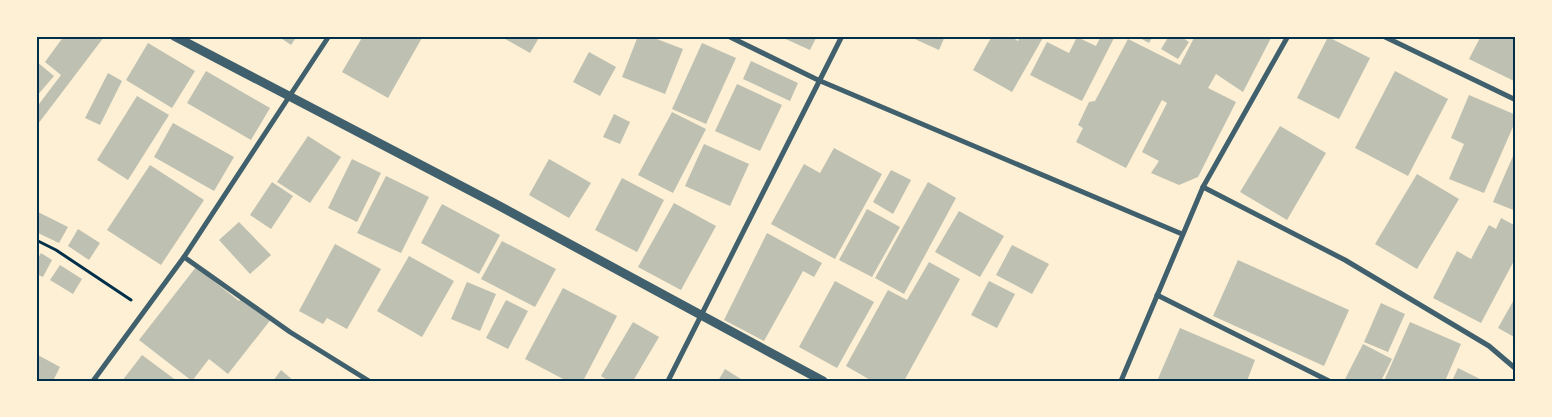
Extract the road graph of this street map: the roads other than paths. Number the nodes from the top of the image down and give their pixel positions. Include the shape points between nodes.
1 (174, 36) edge
2 (328, 36) edge
3 (728, 36) edge
4 (842, 36) edge
5 (1288, 36) edge
6 (1382, 36) edge
7 (818, 80) junction
8 (290, 96) junction
9 (1516, 100) edge
10 (1202, 187) junction
11 (1182, 234) junction
12 (184, 257) junction
13 (1158, 296) junction
14 (701, 316) junction
15 (1516, 369) edge
16 (93, 381) edge
17 (369, 381) edge
18 (668, 381) edge
19 (824, 381) edge
20 (1121, 381) edge
21 (1329, 381) edge

1 - 8 street
2 - 8 street
3 - 7 street
4 - 7 street
5 - 10 street
6 - 9 street
7 - 11 street
7 - 14 street
8 - 12 street
8 - 14 street
10 - 11 street
10 - 15 street via 1345,260 1488,346
11 - 13 street
12 - 16 street
12 - 17 street via 290,332
13 - 20 street
13 - 21 street
14 - 18 street
14 - 19 street

